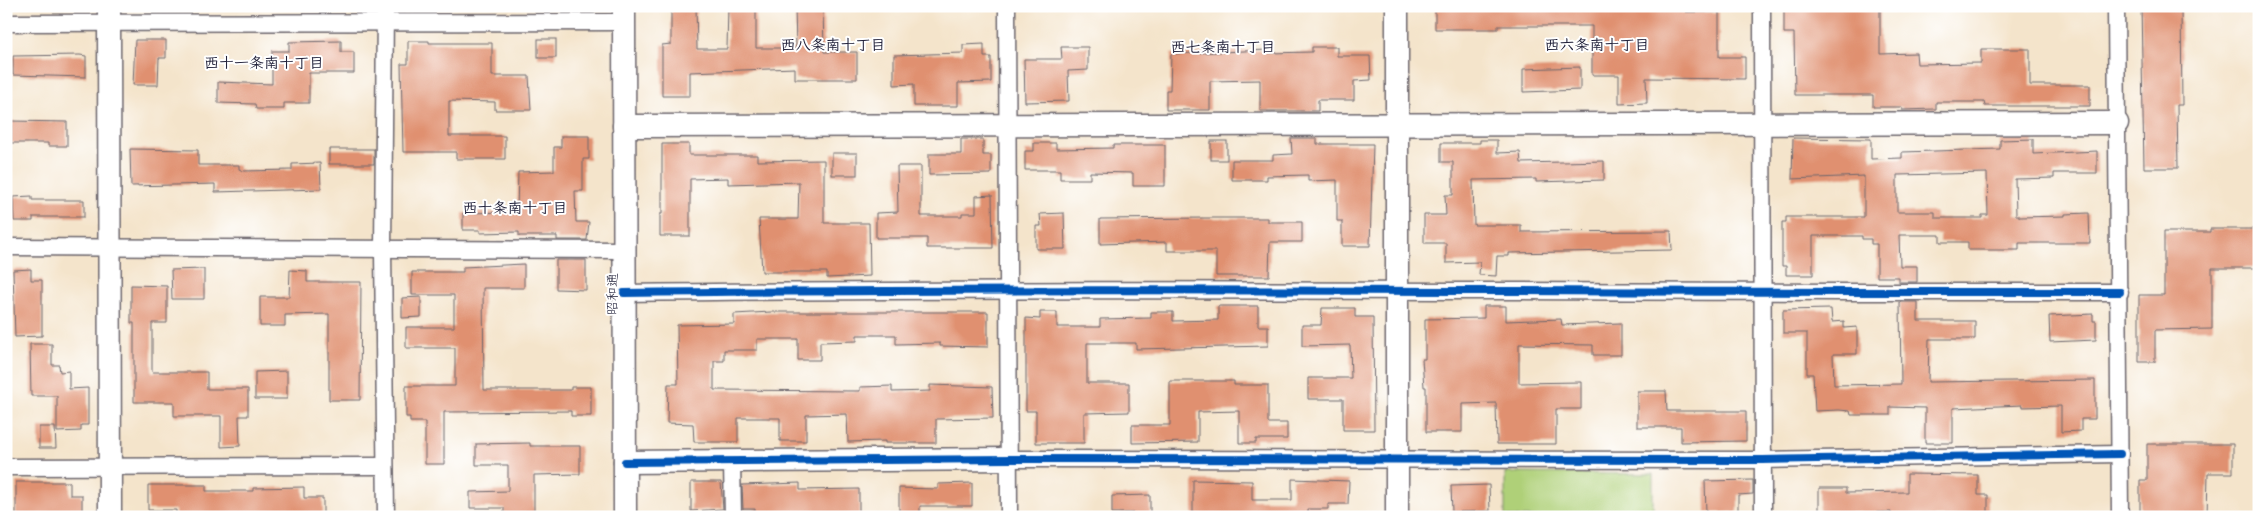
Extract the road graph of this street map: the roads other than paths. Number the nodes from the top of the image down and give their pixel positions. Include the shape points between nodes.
1 (1007, 6) edge
2 (1397, 6) edge
3 (1762, 6) edge
4 (2116, 6) edge
5 (109, 14) edge
6 (385, 14) edge
7 (624, 14) edge
8 (6, 23) edge
9 (1762, 122) junction
10 (2118, 123) junction
11 (1398, 125) junction
12 (624, 126) junction
13 (1007, 126) junction
14 (6, 247) edge
15 (110, 249) junction
16 (383, 250) junction
17 (624, 250) junction
18 (1007, 290) junction
19 (1396, 291) junction
20 (2120, 292) junction
21 (624, 293) junction
22 (1762, 293) junction
23 (2120, 454) junction
24 (1397, 458) junction
25 (1009, 459) junction
26 (1763, 460) junction
27 (625, 462) junction
28 (732, 462) junction
29 (6, 466) edge
30 (385, 466) junction
31 (110, 468) junction
32 (110, 517) edge
33 (386, 517) edge
34 (625, 517) edge
35 (733, 517) edge
36 (1009, 517) edge
37 (1397, 517) edge
38 (1763, 517) edge
39 (2120, 517) edge

1 - 13 street
2 - 11 street
3 - 9 street
4 - 10 street
5 - 6 street
5 - 8 street
5 - 15 street
6 - 7 street
6 - 16 street
7 - 12 street, 昭和通
9 - 10 street
9 - 11 street
9 - 22 street
10 - 20 street
11 - 13 street
11 - 19 street
12 - 13 street
12 - 17 street, 昭和通
13 - 18 street
14 - 15 street
15 - 16 street
15 - 31 street
16 - 17 street
16 - 30 street
17 - 21 street, 昭和通
18 - 19 street
18 - 21 street
18 - 25 street
19 - 22 street
19 - 24 street
20 - 22 street
20 - 23 street
21 - 27 street, 昭和通
22 - 26 street
23 - 26 street
23 - 39 street
24 - 25 street
24 - 26 street
24 - 37 street
25 - 28 street
25 - 36 street
26 - 38 street
27 - 28 street
27 - 34 street, 昭和通
28 - 35 street
29 - 31 street
30 - 31 street
30 - 33 street
31 - 32 street

